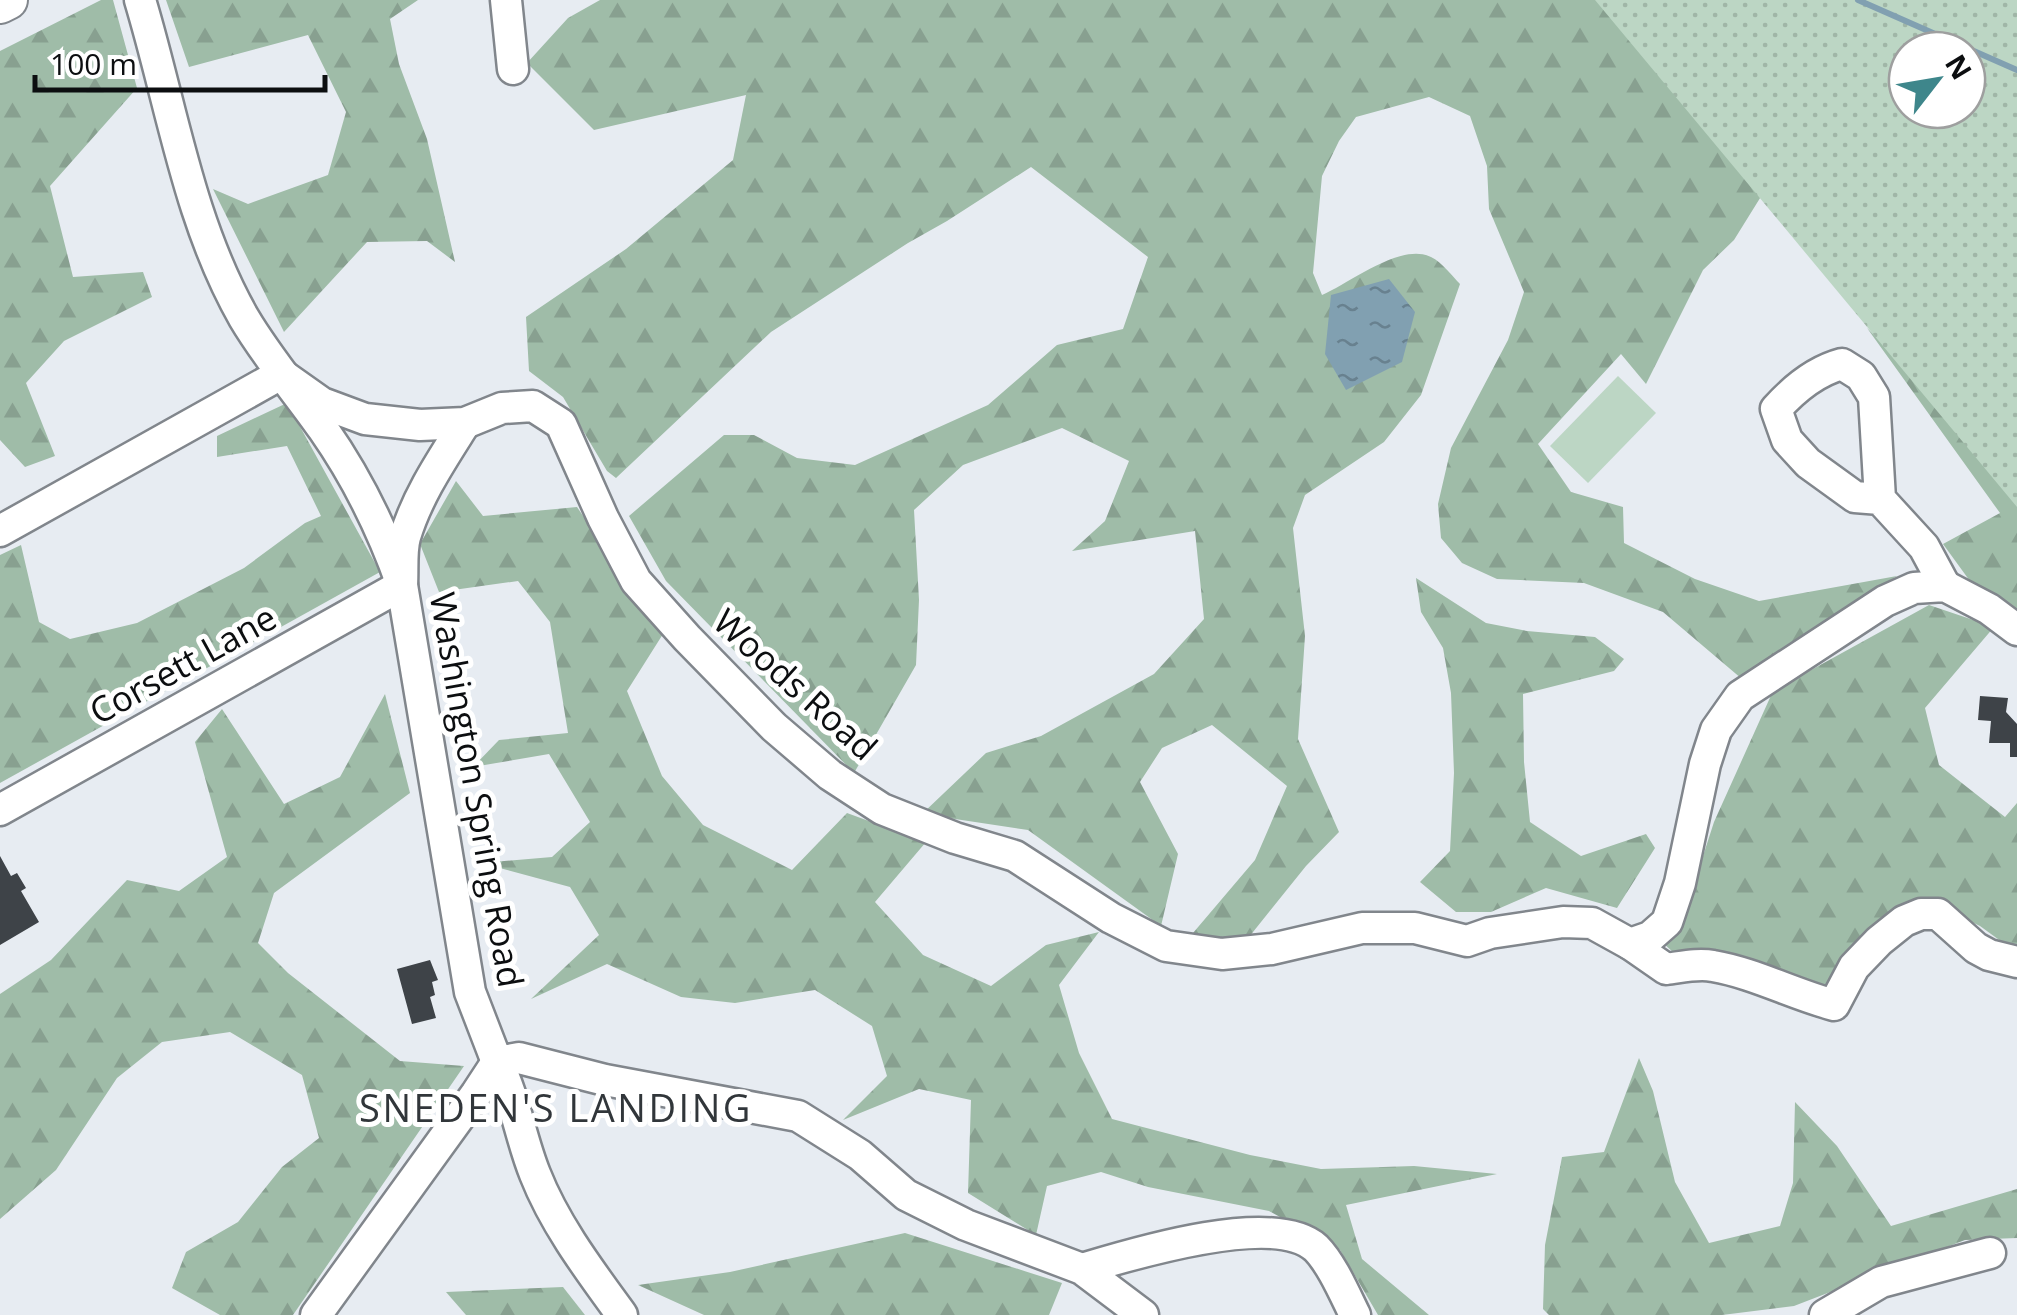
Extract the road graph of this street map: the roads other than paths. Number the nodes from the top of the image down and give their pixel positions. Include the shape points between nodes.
1 (8, 0) edge
2 (140, 0) edge
3 (506, 0) edge
4 (0, 4) edge
5 (513, 69) dead end
6 (281, 374) junction
7 (465, 422) junction
8 (1880, 499) junction
9 (0, 531) edge
10 (402, 585) junction
11 (1945, 586) junction
12 (2017, 630) edge
13 (0, 810) edge
14 (1630, 944) junction
15 (2017, 962) edge
16 (497, 1062) junction
17 (1990, 1253) dead end
18 (1082, 1270) junction
19 (618, 1309) edge
20 (316, 1315) edge
21 (648, 1315) edge
22 (1143, 1315) edge
23 (1356, 1315) edge
24 (1825, 1315) edge

1 - 4 main road
2 - 6 street, Washington Spring Road via 215,258
3 - 5 street
6 - 7 street, Woods Road via 322,403 366,419
6 - 9 street
6 - 10 street, Washington Spring Road via 359,488
7 - 10 street via 404,540
7 - 14 street, Woods Road via 502,408 533,406 560,424 636,581 774,727 830,774 882,809 1015,856 1166,946 1222,954 1284,948 1362,928 1416,928 1467,941 1563,922 1592,923
8 - 8 street via 1874,398 1861,376 1842,364 1827,368 1776,409 1787,440 1855,497
8 - 11 street via 1924,547
10 - 13 street, Corsett Lane
10 - 16 street, Washington Spring Road via 470,992
11 - 12 street
11 - 14 street via 1914,588 1885,601 1740,696 1716,730 1666,922
14 - 15 street, Woods Road via 1666,968 1713,966 1834,1005 1854,967 1878,941 1921,914 1938,914 1976,948
16 - 18 street via 519,1058 798,1116 860,1155 906,1195
16 - 19 street, Washington Spring Road via 544,1196
16 - 20 street
17 - 24 street via 1881,1282
18 - 22 street
18 - 23 street via 1197,1240 1271,1232 1316,1248
19 - 21 street

